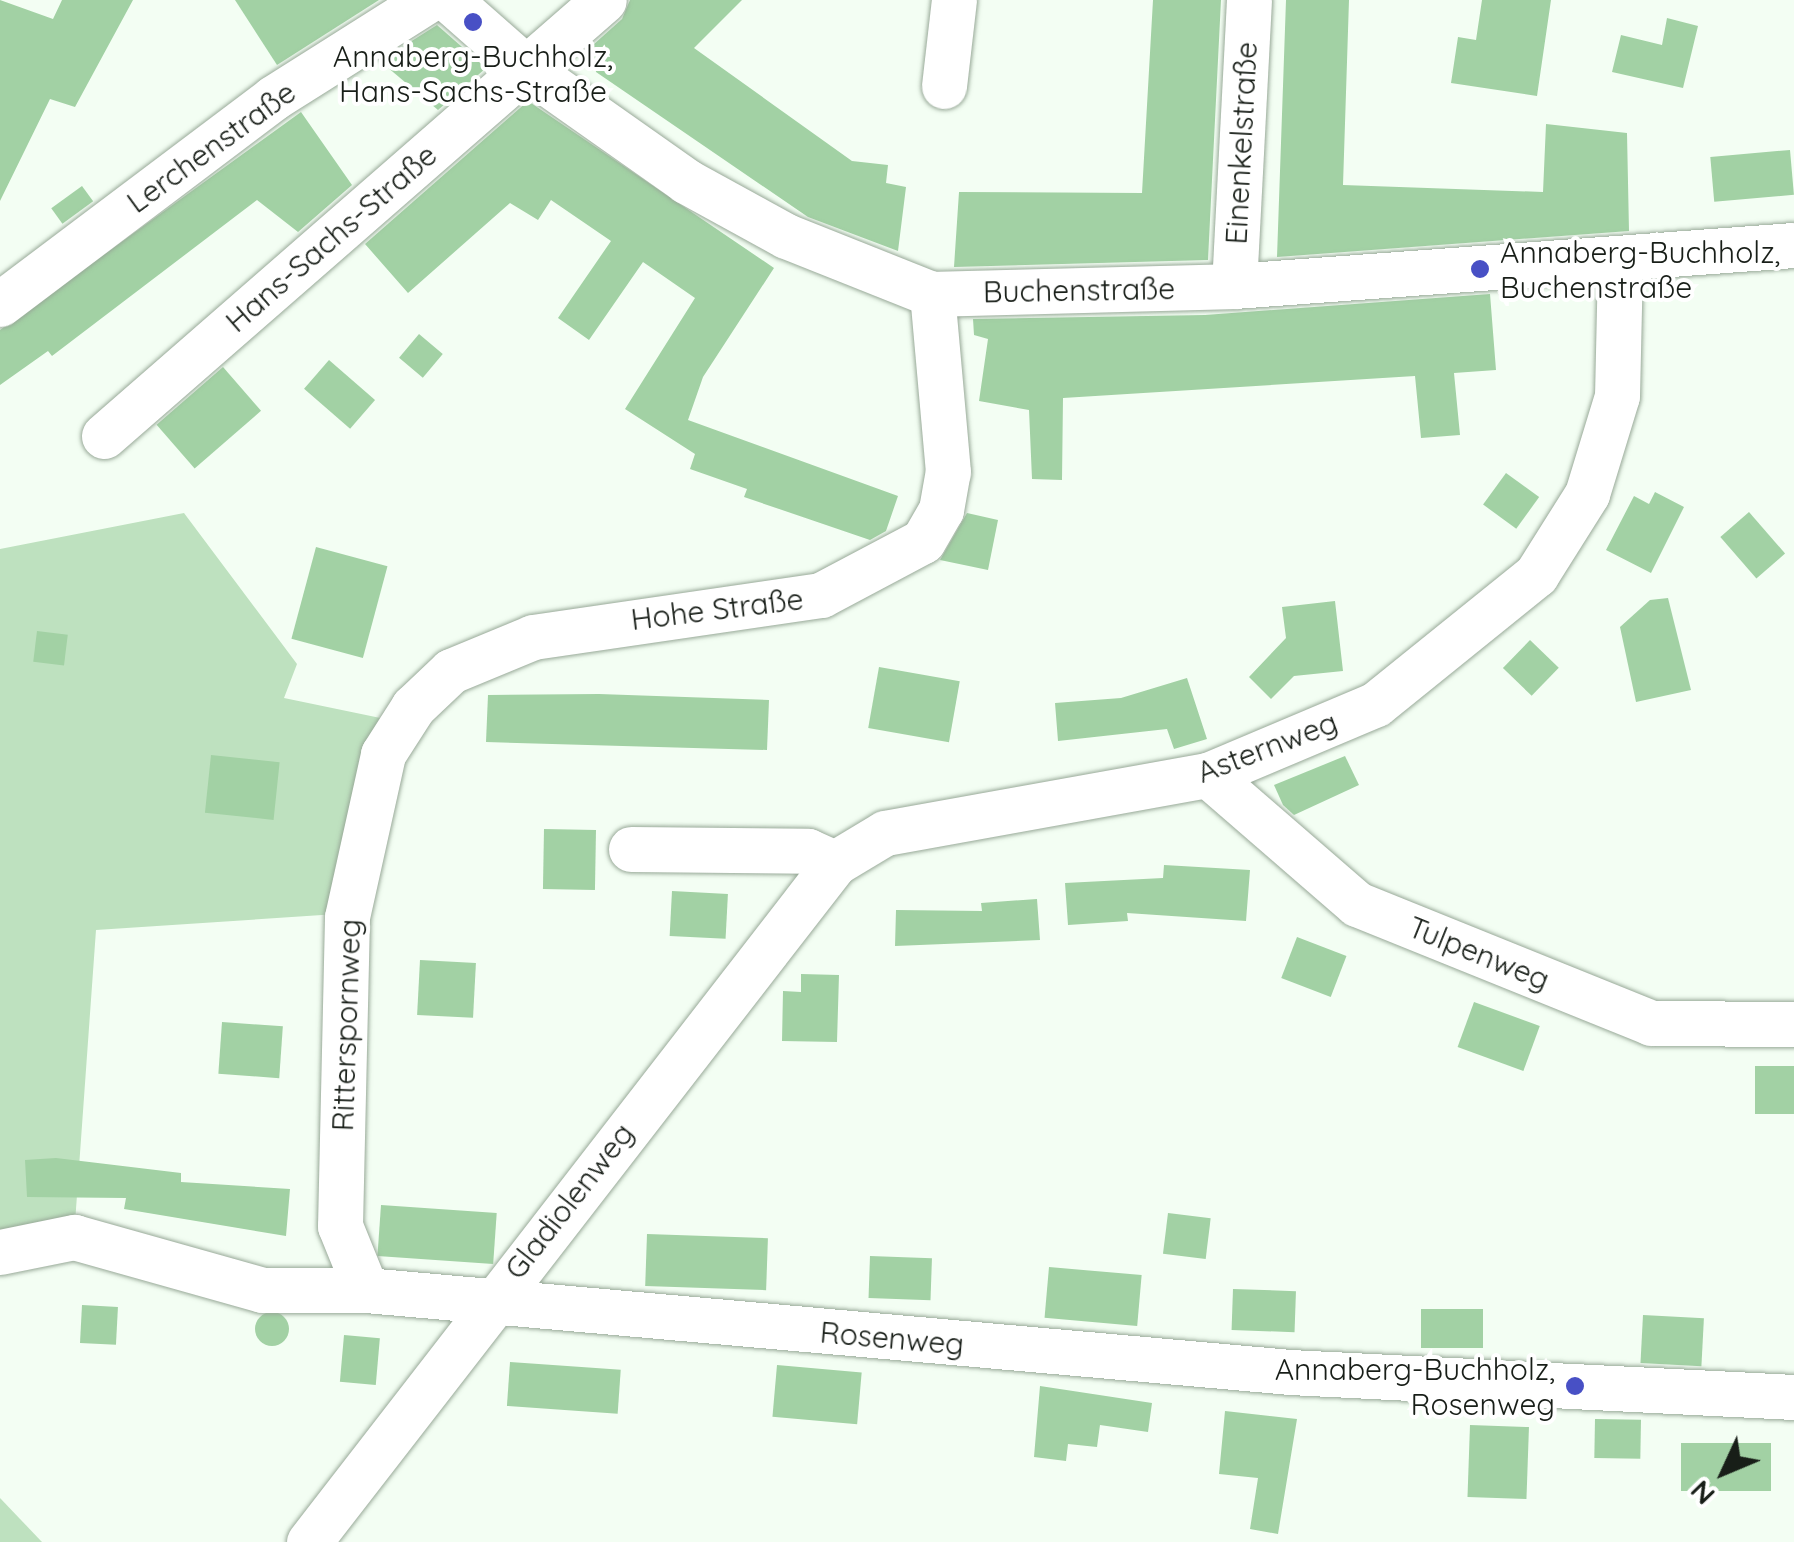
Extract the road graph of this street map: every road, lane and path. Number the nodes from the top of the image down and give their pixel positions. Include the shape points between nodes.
1 (428, 0) edge
2 (449, 0) edge
3 (604, 0) edge
4 (954, 0) edge
5 (1248, 0) edge
6 (526, 68) junction
7 (944, 86) dead end
8 (1794, 245) edge
9 (1620, 258) junction
10 (1234, 286) junction
11 (932, 294) junction
12 (0, 304) edge
13 (104, 436) dead end
14 (413, 707) joint
15 (1208, 775) junction
16 (631, 850) dead end
17 (835, 863) junction
18 (1794, 1024) edge
19 (0, 1252) edge
20 (366, 1290) junction
21 (489, 1303) junction
22 (1794, 1397) edge
23 (309, 1542) edge

1 - 12 street, Lerchenstraße via 273,98
2 - 6 street, Buchenstraße
3 - 6 street, Hans-Sachs-Straße
4 - 7 street
5 - 10 street, Einenkelstraße
6 - 11 street, Buchenstraße via 686,180 786,236
6 - 13 street, Hans-Sachs-Straße
8 - 9 street, Buchenstraße
9 - 10 street, Buchenstraße
9 - 15 street, Asternweg via 1617,396 1588,494 1536,575 1376,704
10 - 11 street, Buchenstraße
11 - 14 street, Hohe Straße via 948,472 942,510 923,541 821,596 533,637 451,672
14 - 20 street, Ritterspornweg via 383,754 347,917 340,1226
15 - 17 street, Asternweg via 886,833
15 - 18 street, Tulpenweg via 1357,904 1652,1022
16 - 17 street via 808,851
17 - 21 street, Gladiolenweg
19 - 20 street, Rosenweg via 74,1237 262,1290
20 - 21 street, Rosenweg
21 - 22 street, Rosenweg via 1290,1372
21 - 23 street, Gladiolenweg

